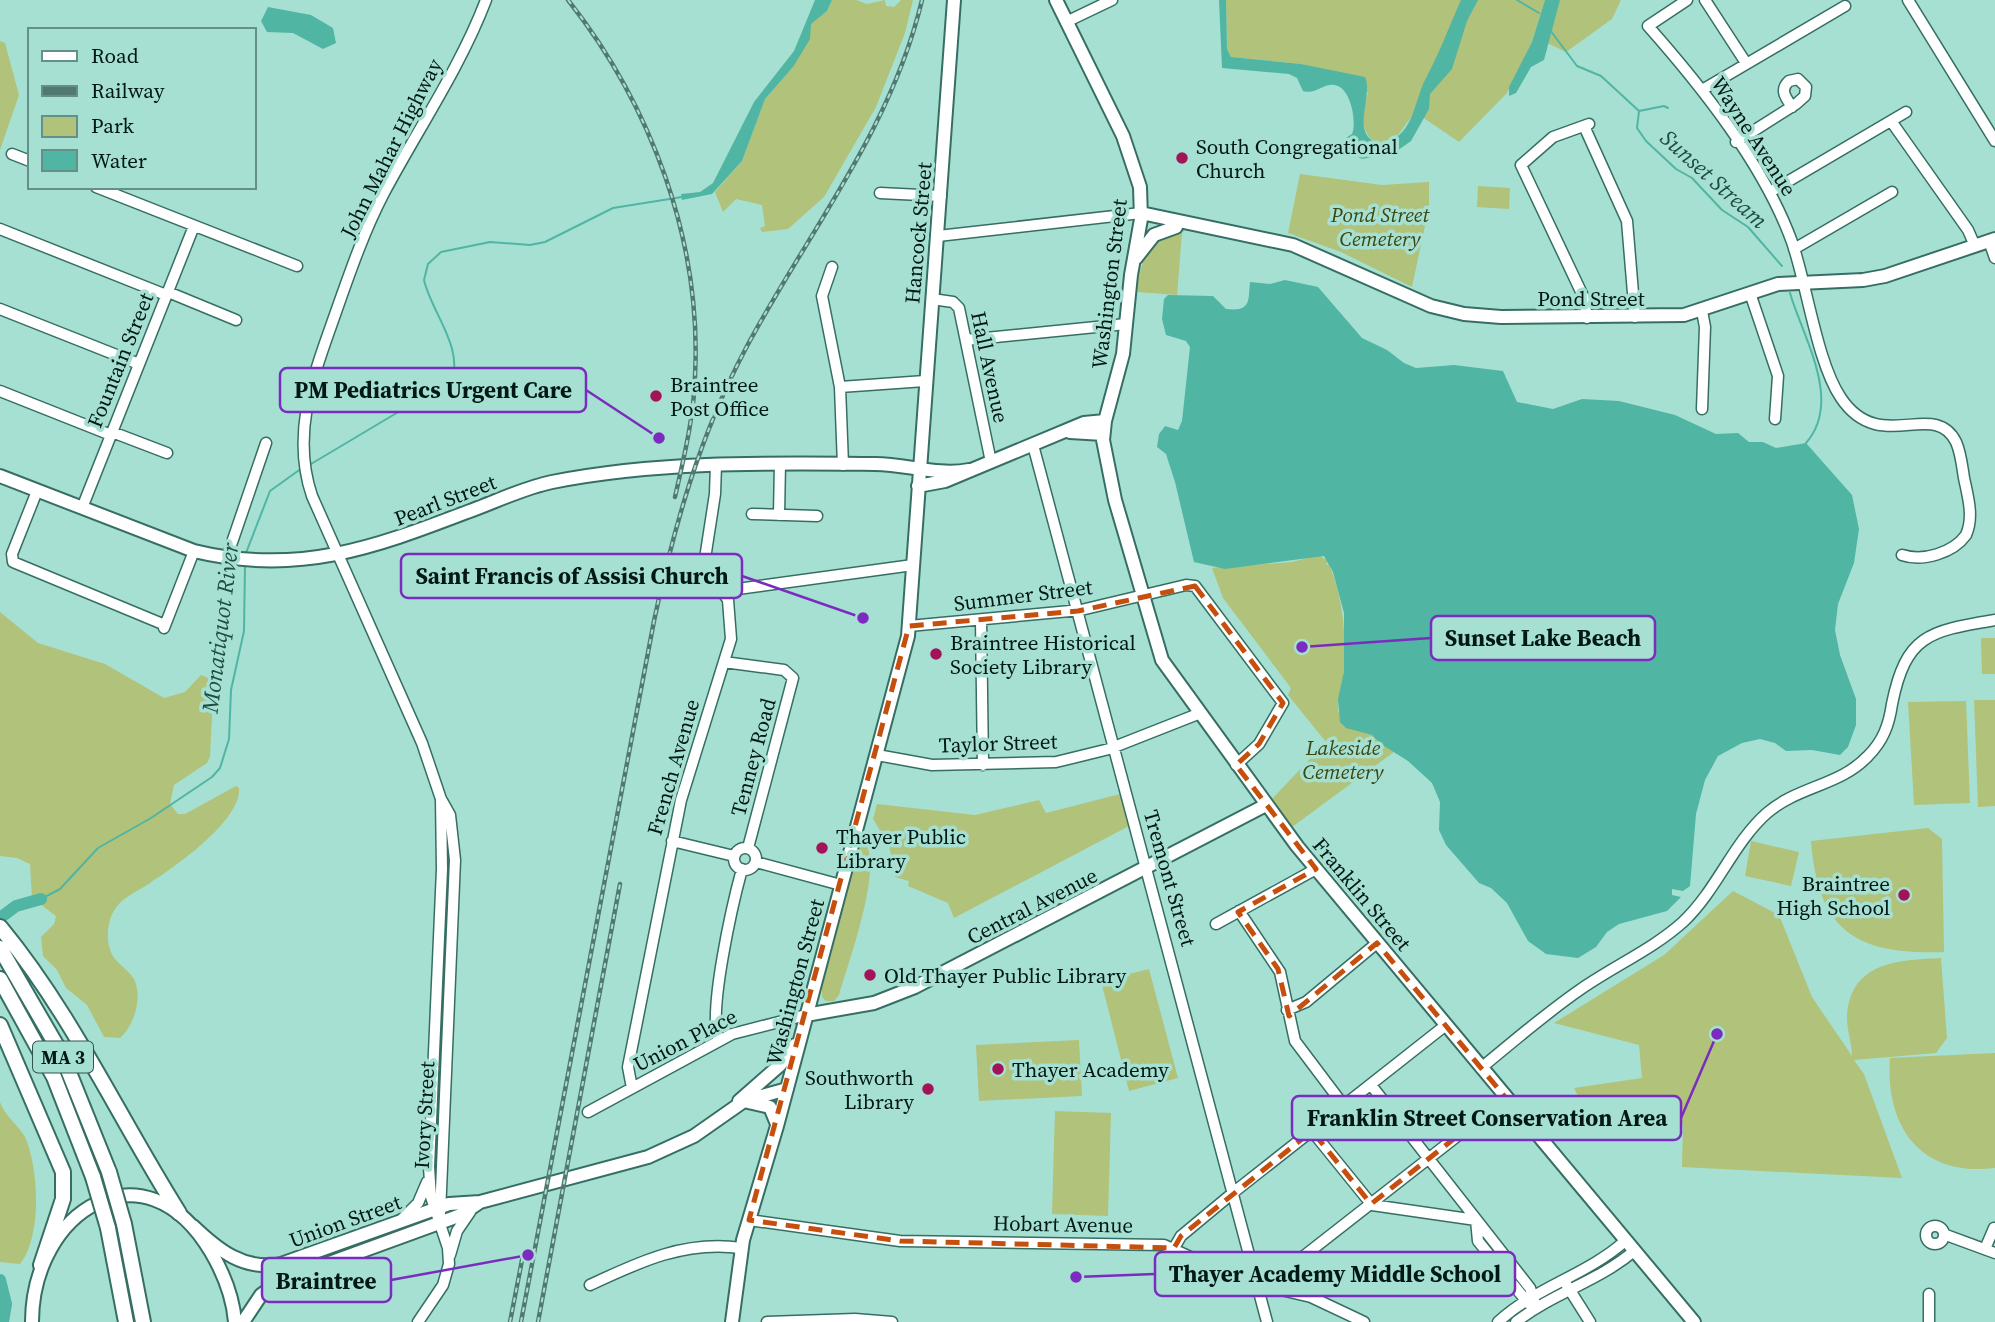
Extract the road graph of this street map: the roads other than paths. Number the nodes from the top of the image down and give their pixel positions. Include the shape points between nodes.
1 (486, 0) edge
2 (954, 0) edge
3 (1056, 0) edge
4 (1112, 0) edge
5 (1688, 0) edge
6 (1705, 0) edge
7 (1908, 0) edge
8 (1845, 6) dead end
9 (1066, 22) junction
10 (1746, 63) junction
11 (1702, 90) junction
12 (1792, 107) dead end
13 (1906, 112) dead end
14 (1891, 121) junction
15 (1995, 141) edge
16 (1736, 142) junction
17 (12, 154) dead end
18 (28, 160) edge
19 (101, 189) edge
20 (1770, 192) junction
21 (1892, 192) dead end
22 (880, 193) dead end
23 (940, 196) junction
24 (1141, 213) junction
25 (1191, 225) junction
26 (194, 226) junction
27 (1176, 227) junction
28 (0, 229) edge
29 (938, 236) junction
30 (1992, 240) edge
31 (1975, 246) junction
32 (1794, 248) junction
33 (1995, 258) edge
34 (298, 266) dead end
35 (832, 267) dead end
36 (1132, 268) junction
37 (1803, 281) junction
38 (1750, 293) junction
39 (167, 294) junction
40 (932, 299) junction
41 (0, 309) edge
42 (1702, 311) junction
43 (1634, 317) junction
44 (1587, 318) junction
45 (236, 320) dead end
46 (1126, 324) junction
47 (966, 340) junction
48 (139, 364) junction
49 (925, 381) junction
50 (840, 387) junction
51 (0, 391) edge
52 (1702, 409) dead end
53 (1775, 419) dead end
54 (1104, 427) junction
55 (111, 434) junction
56 (266, 443) dead end
57 (1034, 445) junction
58 (167, 453) dead end
59 (991, 462) junction
60 (780, 463) junction
61 (716, 464) junction
62 (844, 464) junction
63 (918, 469) junction
64 (969, 470) junction
65 (0, 476) edge
66 (918, 486) junction
67 (37, 491) junction
68 (82, 508) junction
69 (752, 514) dead end
70 (779, 515) junction
71 (817, 516) dead end
72 (194, 551) junction
73 (1902, 555) dead end
74 (338, 556) junction
75 (232, 558) junction
76 (913, 565) junction
77 (723, 591) junction
78 (1141, 594) junction
79 (1078, 611) junction
80 (981, 620) junction
81 (1995, 620) edge
82 (909, 626) junction
83 (724, 662) junction
84 (1198, 713) junction
85 (1114, 747) junction
86 (877, 755) junction
87 (983, 765) junction
88 (1236, 765) junction
89 (441, 799) junction
90 (1266, 805) junction
91 (672, 841) junction
92 (748, 848) junction
93 (734, 856) junction
94 (756, 862) junction
95 (1148, 868) junction
96 (742, 869) junction
97 (1316, 869) junction
98 (841, 885) junction
99 (1240, 911) junction
100 (1216, 924) dead end
101 (3, 938) edge
102 (1377, 943) junction
103 (0, 979) edge
104 (1287, 1010) junction
105 (806, 1015) junction
106 (0, 1025) edge
107 (1446, 1025) junction
108 (800, 1037) junction
109 (719, 1041) junction
110 (1481, 1068) junction
111 (432, 1075) junction
112 (1371, 1085) junction
113 (754, 1086) junction
114 (632, 1088) junction
115 (787, 1089) junction
116 (1506, 1098) junction
117 (1344, 1106) junction
118 (587, 1112) dead end
119 (726, 1113) junction
120 (777, 1126) junction
121 (1312, 1131) junction
122 (442, 1141) junction
123 (1427, 1159) junction
124 (429, 1167) junction
125 (1234, 1192) junction
126 (1371, 1204) junction
127 (477, 1205) junction
128 (437, 1208) junction
129 (179, 1213) junction
130 (748, 1220) junction
131 (1476, 1220) junction
132 (398, 1222) junction
133 (440, 1222) junction
134 (193, 1226) junction
135 (1994, 1228) edge
136 (1946, 1235) dead end
137 (1630, 1246) junction
138 (741, 1248) junction
139 (1174, 1248) junction
140 (1990, 1251) edge
141 (449, 1259) junction
142 (41, 1265) junction
143 (1566, 1284) junction
144 (590, 1285) dead end
145 (1258, 1285) junction
146 (1270, 1287) junction
147 (34, 1291) junction
148 (1929, 1294) dead end
149 (1530, 1297) junction
150 (1536, 1307) junction
151 (26, 1322) edge
152 (32, 1322) edge
153 (126, 1322) edge
154 (143, 1322) edge
155 (235, 1322) edge
156 (243, 1322) edge
157 (418, 1322) edge
158 (732, 1322) edge
159 (767, 1322) edge
160 (892, 1322) edge
161 (1267, 1322) edge
162 (1364, 1322) edge
163 (1498, 1322) edge
164 (1516, 1322) edge
165 (1590, 1322) edge
166 (1694, 1322) edge
167 (1929, 1322) edge

1 - 74 street, John Mahar Highway via 368,226 310,387 303,453 308,482
2 - 23 main road, Hancock Street
3 - 9 main road, Washington Street
4 - 9 street
5 - 11 street, Wayne Avenue via 1648,26
6 - 10 street
7 - 15 street
8 - 10 street
9 - 24 main road, Washington Street via 1129,151 1139,180
10 - 11 street
11 - 16 street, Wayne Avenue
12 - 16 street
13 - 14 street
14 - 20 street
14 - 31 street
16 - 20 street, Wayne Avenue
17 - 18 street
19 - 26 street
20 - 32 street, Wayne Avenue
21 - 32 street
22 - 23 street
23 - 29 main road, Hancock Street
24 - 25 main road, Pond Street
24 - 27 main road, Pond Street via 1150,223
24 - 29 street
24 - 36 main road, Washington Street
25 - 27 main road, Pond Street
25 - 44 main road, Pond Street via 1309,250 1411,298 1455,313
26 - 34 street
26 - 39 street, Fountain Street
27 - 36 main road via 1150,239
28 - 39 street
29 - 40 main road, Hancock Street
30 - 31 main road, Pond Street
30 - 33 street
31 - 37 main road, Pond Street via 1878,278
32 - 37 street, Wayne Avenue
35 - 50 street via 822,296
36 - 46 main road, Washington Street
37 - 38 main road, Pond Street
37 - 73 street, Wayne Avenue via 1832,380 1850,410 1868,423 1884,427 1934,424 1946,430 1957,445 1969,506 1968,531 1945,552
38 - 42 main road, Pond Street
38 - 53 street via 1778,376
39 - 45 street
39 - 48 street, Fountain Street
40 - 47 street, Hall Avenue via 958,305
40 - 49 main road, Hancock Street
41 - 48 street
42 - 43 main road, Pond Street
42 - 52 street
43 - 44 main road, Pond Street
43 - 44 street via 1629,225 1586,125 1549,140 1521,165 1584,298
46 - 47 street
46 - 54 main road, Washington Street via 1121,366
47 - 59 street, Hall Avenue
48 - 55 street, Fountain Street
49 - 50 street
49 - 63 main road, Hancock Street
50 - 62 street
51 - 55 street
54 - 57 main road via 1088,421
54 - 78 main road, Franklin Street via 1107,470
55 - 58 street
55 - 68 street, Fountain Street
56 - 75 street
57 - 59 main road
57 - 79 street, Tremont Street
59 - 64 main road
60 - 61 main road, Pearl Street
60 - 62 main road, Pearl Street
60 - 70 street
61 - 74 main road, Pearl Street via 545,484
61 - 77 street, French Avenue via 704,565
62 - 63 main road, Pearl Street
63 - 64 main road
63 - 66 main road, Washington Street
64 - 66 main road
65 - 67 main road, Pearl Street
66 - 76 main road, Washington Street
67 - 68 main road, Pearl Street
67 - 72 street via 12,554 13,562 165,628
68 - 72 main road, Pearl Street
69 - 70 street
70 - 71 street
72 - 75 main road, Pearl Street
74 - 75 main road, Pearl Street via 291,562
74 - 89 street, Ivory Street via 422,743
76 - 77 street
76 - 82 main road, Washington Street
77 - 83 street, French Avenue via 732,622
78 - 79 street, Summer Street
78 - 84 main road, Franklin Street via 1162,660
78 - 88 street, Summer Street via 1186,585 1198,588 1282,701 1259,744
79 - 80 street, Summer Street
79 - 85 street, Tremont Street
80 - 82 street, Summer Street
80 - 87 street
81 - 110 street via 1942,631 1916,646 1901,667 1886,731 1869,756 1845,775 1797,793 1768,812 1706,898 1680,924 1568,998
82 - 86 main road, Washington Street
83 - 91 street, French Avenue
83 - 92 street, Tenney Road via 792,675
84 - 85 street, Taylor Street
84 - 88 main road, Franklin Street
85 - 87 street, Taylor Street via 1061,761
85 - 95 street, Tremont Street
86 - 87 street, Taylor Street via 926,765
86 - 98 main road, Washington Street
88 - 90 main road, Franklin Street
89 - 111 street, Ivory Street
89 - 122 street, Ivory Street via 450,815 455,860
90 - 95 main road, Central Avenue
90 - 97 main road, Franklin Street
91 - 93 street
91 - 114 street, French Avenue via 628,1071
92 - 93 street, Tenney Road
92 - 94 street, Tenney Road via 755,852
93 - 96 street
94 - 96 street
94 - 98 street
95 - 105 main road, Central Avenue via 907,990 874,1003
95 - 125 street, Tremont Street
96 - 109 street via 715,1021
97 - 99 street
97 - 102 main road, Franklin Street
98 - 105 main road, Washington Street
99 - 100 street
99 - 104 street via 1278,969
101 - 129 highway via 60,1009
101 - 154 highway, MA 3, bridge via 56,1044 109,1172
102 - 104 street via 1306,1002
102 - 107 main road, Franklin Street
103 - 153 highway, MA 3, bridge via 54,1077 93,1177
104 - 117 street via 1295,1041
105 - 108 main road, Washington Street
105 - 109 street, Union Place
106 - 142 highway via 64,1177 61,1205
107 - 110 main road, Franklin Street
107 - 112 street
108 - 113 main road, Union Street via 783,1061
108 - 115 main road, Washington Street
109 - 114 street, Union Place
110 - 116 main road, Franklin Street
111 - 122 street via 441,1066
111 - 124 street, Ivory Street
112 - 117 street
112 - 123 street
113 - 115 main road via 770,1083
113 - 119 main road, Union Street
114 - 118 street, Union Place
115 - 119 main road, Union Street via 749,1099
115 - 120 main road, Washington Street
116 - 123 street
116 - 137 main road, Franklin Street
117 - 121 street
119 - 120 main road via 745,1102 763,1103 775,1113
119 - 127 main road, Union Street via 687,1141 648,1157
120 - 130 main road, Washington Street
121 - 125 street
121 - 126 street
122 - 128 street, Ivory Street
123 - 126 street
123 - 131 street
124 - 128 street, Ivory Street
124 - 132 street via 421,1199
125 - 139 street via 1181,1236
125 - 145 street, Tremont Street
126 - 131 street
126 - 146 street
127 - 128 main road, Union Street via 461,1202
127 - 133 main road, Union Street
127 - 141 street via 457,1231
128 - 132 main road, Union Street
128 - 133 street, Ivory Street
129 - 134 main road
129 - 142 main road via 142,1196 94,1202 69,1220
130 - 138 main road, Washington Street
130 - 139 street, Hobart Avenue via 898,1241
131 - 149 street via 1478,1241
132 - 134 main road, Union Street via 291,1262 265,1266 233,1258
133 - 141 street, Ivory Street
133 - 156 main road, Union Street via 280,1281 257,1299
134 - 155 main road via 223,1276
135 - 140 street
136 - 140 street
137 - 143 street via 1601,1259
137 - 166 main road, Franklin Street
138 - 144 street via 681,1249
138 - 158 main road, Washington Street
139 - 145 street, Hobart Avenue
141 - 157 street via 445,1281
142 - 147 main road
143 - 149 street
143 - 150 street
143 - 165 street
145 - 146 street, Hobart Avenue
145 - 161 street, Tremont Street
146 - 162 street, Hobart Avenue via 1318,1300
147 - 151 main road
147 - 152 main road
148 - 167 street
149 - 150 street
149 - 163 street
150 - 164 street
159 - 160 street

